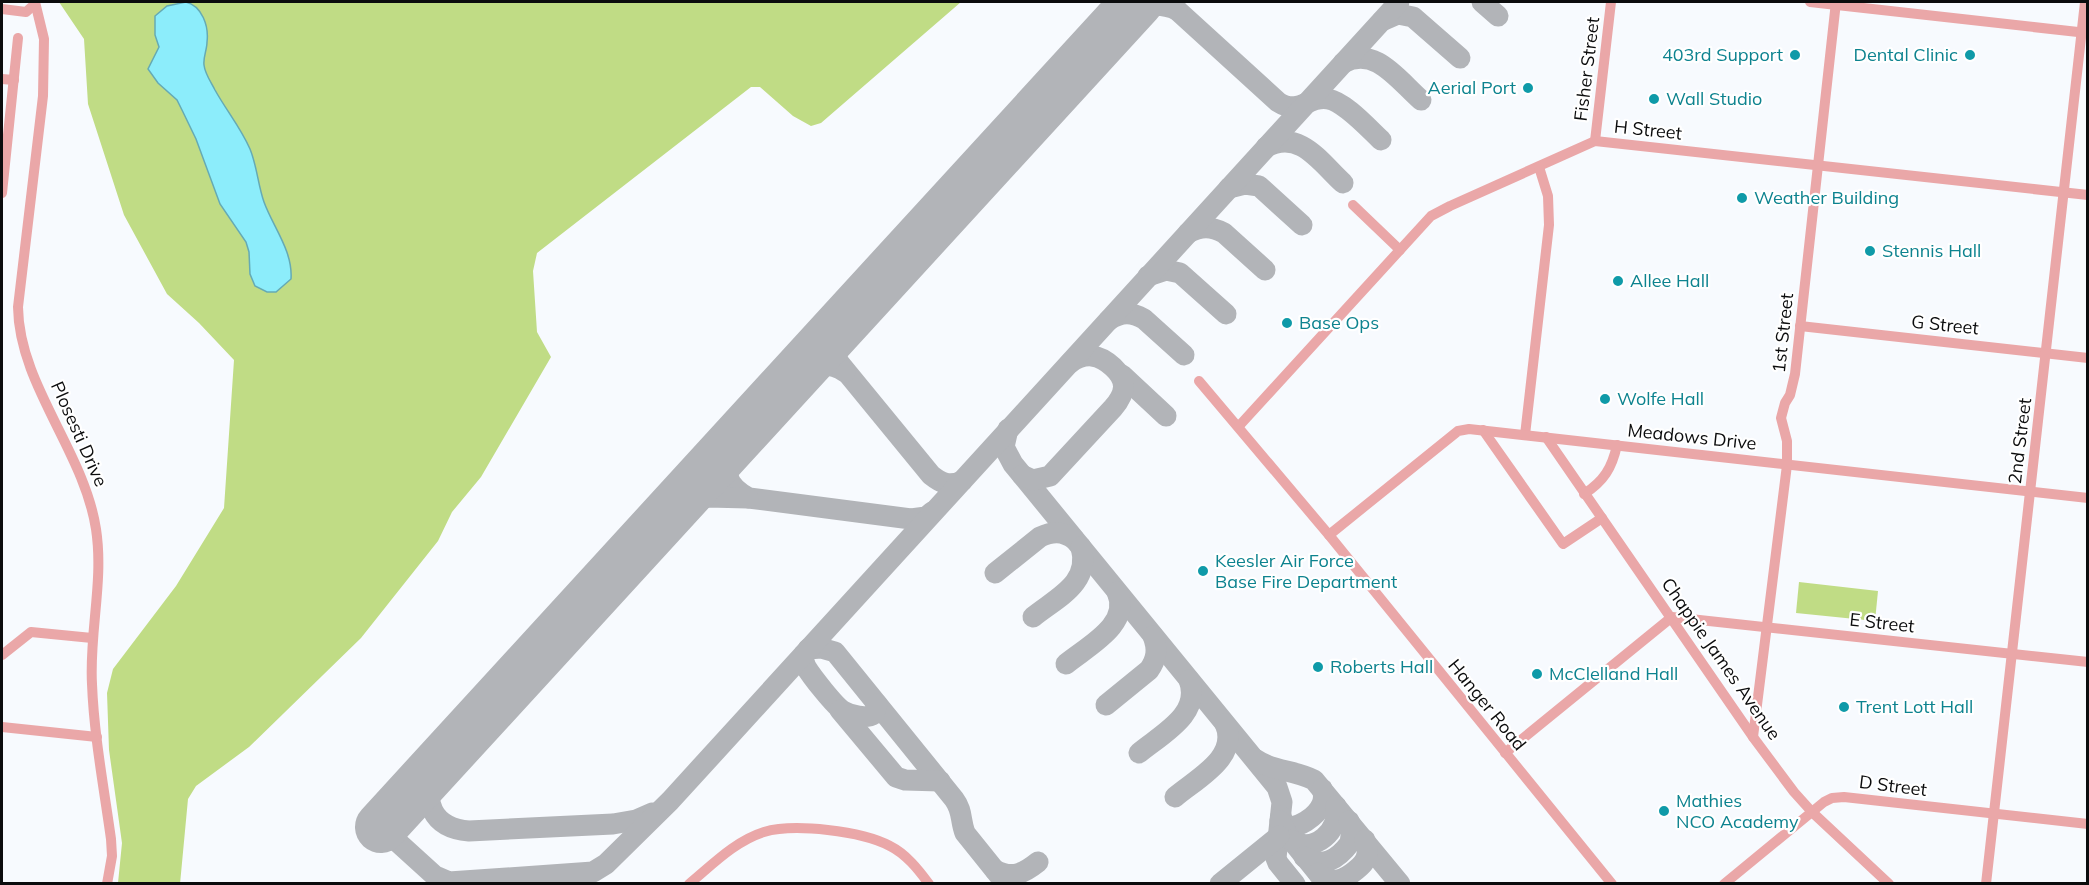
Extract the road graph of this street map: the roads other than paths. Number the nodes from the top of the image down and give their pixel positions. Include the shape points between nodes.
1 (23, 2) edge
2 (1611, 2) edge
3 (1810, 2) edge
4 (2085, 2) edge
5 (35, 3) edge
6 (1836, 3) edge
7 (2, 9) edge
8 (2084, 32) edge
9 (18, 38) dead end
10 (2, 79) edge
11 (14, 80) junction
12 (1595, 141) junction
13 (1539, 166) junction
14 (1818, 166) junction
15 (2064, 192) junction
16 (2, 193) edge
17 (2088, 195) edge
18 (1353, 205) dead end
19 (1400, 250) junction
20 (1800, 326) junction
21 (2046, 353) junction
22 (2088, 358) edge
23 (1199, 381) dead end
24 (1239, 426) junction
25 (1483, 430) junction
26 (1526, 435) junction
27 (1546, 437) junction
28 (1617, 445) junction
29 (1787, 465) junction
30 (2030, 491) junction
31 (1584, 494) junction
32 (2088, 498) edge
33 (1602, 519) junction
34 (1329, 535) junction
35 (1672, 617) junction
36 (1767, 627) junction
37 (92, 638) junction
38 (2, 654) edge
39 (2012, 654) junction
40 (2088, 662) edge
41 (2, 727) edge
42 (97, 737) junction
43 (1754, 737) junction
44 (1505, 753) junction
45 (1812, 812) junction
46 (1995, 814) junction
47 (2088, 824) edge
48 (1609, 883) edge
49 (107, 884) edge
50 (688, 884) edge
51 (929, 884) edge
52 (1724, 884) edge
53 (1889, 884) edge
54 (1986, 884) edge

1 - 5 street
2 - 12 street, Fisher Street
3 - 6 street
4 - 8 street, 2nd Street
5 - 7 street via 26,12
5 - 37 street, Plosesti Drive via 44,39 44,83 18,306 20,335 28,362 89,496 98,562
6 - 8 street
6 - 14 street, 1st Street
8 - 15 street, 2nd Street
9 - 11 street
10 - 11 street
11 - 16 street
12 - 13 street, H Street
12 - 14 street, H Street
13 - 19 street, H Street via 1431,216
13 - 26 street via 1548,196 1549,225
14 - 15 street, H Street
14 - 20 street, 1st Street
15 - 17 street, H Street
15 - 21 street, 2nd Street
18 - 19 street
19 - 24 street, H Street
20 - 21 street, G Street
20 - 29 street, 1st Street via 1794,383 1781,418 1787,441
21 - 22 street, G Street
21 - 30 street, 2nd Street
23 - 24 street, Hanger Road
24 - 34 street, Hanger Road
25 - 26 street, Meadows Drive
25 - 33 street via 1563,544
25 - 34 street, Meadows Drive via 1458,431
26 - 27 street, Meadows Drive
27 - 28 street, Meadows Drive
27 - 31 street, Chappie James Avenue
28 - 29 street, Meadows Drive
28 - 31 street via 1605,478
29 - 30 street, Meadows Drive
29 - 36 street, 1st Street
30 - 32 street, Meadows Drive
30 - 39 street, 2nd Street
31 - 33 street, Chappie James Avenue
33 - 35 street, Chappie James Avenue
34 - 44 street, Hanger Road
35 - 36 street, E Street
35 - 43 street, Chappie James Avenue
35 - 44 street
36 - 39 street, E Street
36 - 43 street, 1st Street
37 - 38 street via 31,632
37 - 42 street, Plosesti Drive
39 - 40 street, E Street
39 - 46 street, 2nd Street
41 - 42 street
42 - 49 street, Plosesti Drive via 112,856
43 - 45 street, Chappie James Avenue
44 - 48 street, Hanger Road
45 - 46 street, D Street via 1833,798 1844,797
45 - 52 street, D Street
45 - 53 street, Chappie James Avenue
46 - 47 street, D Street
46 - 54 street, 2nd Street
50 - 51 street via 748,839 764,832 798,828 875,840 902,854

